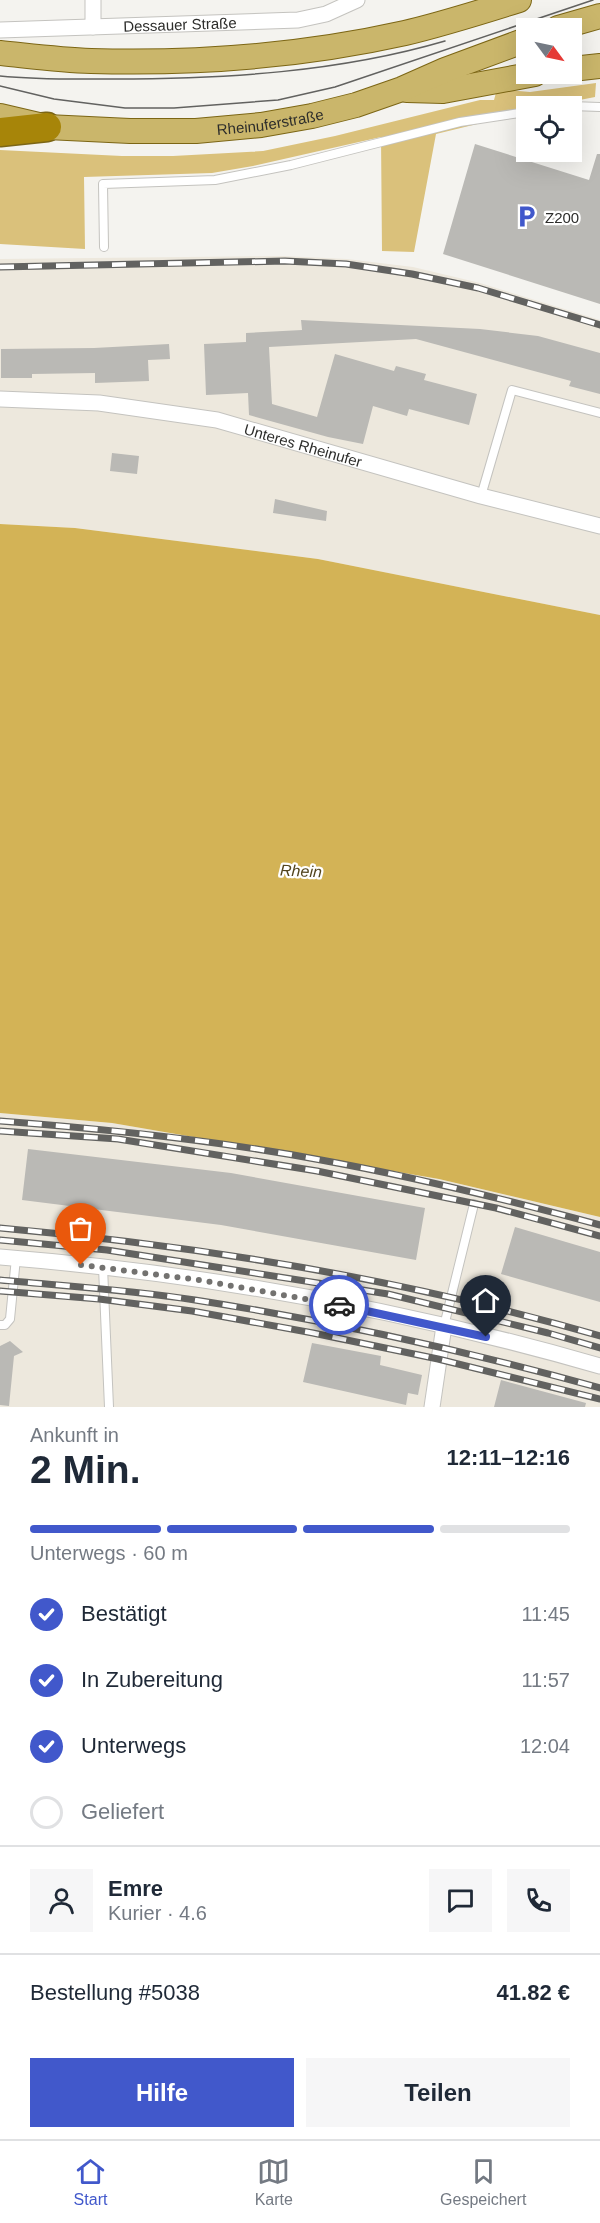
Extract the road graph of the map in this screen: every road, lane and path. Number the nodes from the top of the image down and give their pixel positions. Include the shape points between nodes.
1 (93, 0) edge
2 (357, 0) edge
3 (462, 0) edge
4 (519, 0) edge
5 (600, 16) edge
6 (582, 21) edge
7 (93, 27) junction
8 (0, 30) edge
9 (403, 33) junction
10 (516, 44) edge
11 (0, 53) edge
12 (600, 66) edge
13 (582, 68) edge
14 (516, 78) edge
15 (402, 89) junction
16 (582, 106) edge
17 (600, 106) edge
18 (516, 114) edge
19 (0, 116) edge
20 (47, 127) junction
21 (0, 132) edge
22 (104, 247) dead end
23 (0, 399) edge
24 (600, 413) edge
25 (481, 496) junction
26 (600, 526) edge
27 (474, 1204) dead end
28 (8, 1258) edge
29 (103, 1267) junction
30 (0, 1324) edge
31 (444, 1326) junction
32 (600, 1366) edge
33 (108, 1407) edge
34 (432, 1407) edge

1 - 7 street
2 - 7 street, Dessauer Straße via 326,14 298,20
3 - 9 main road
4 - 9 main road
5 - 6 main road
7 - 8 street, Dessauer Straße
9 - 11 main road via 289,53 192,61 89,61
10 - 15 main road, Rheinuferstraße
12 - 13 main road
14 - 15 main road via 443,91
15 - 20 main road, Rheinuferstraße via 356,105 261,125 196,131
16 - 17 lane
18 - 22 lane via 460,122 215,180 103,184
19 - 20 main road, Rheinuferstraße
20 - 21 highway
23 - 25 street, Unteres Rheinufer via 99,403 217,420
24 - 25 lane via 512,390
25 - 26 street, Unteres Rheinufer
27 - 31 lane
28 - 29 street
28 - 30 lane via 10,1319 5,1325
29 - 31 street via 317,1300
29 - 33 lane
31 - 32 street
31 - 34 street

